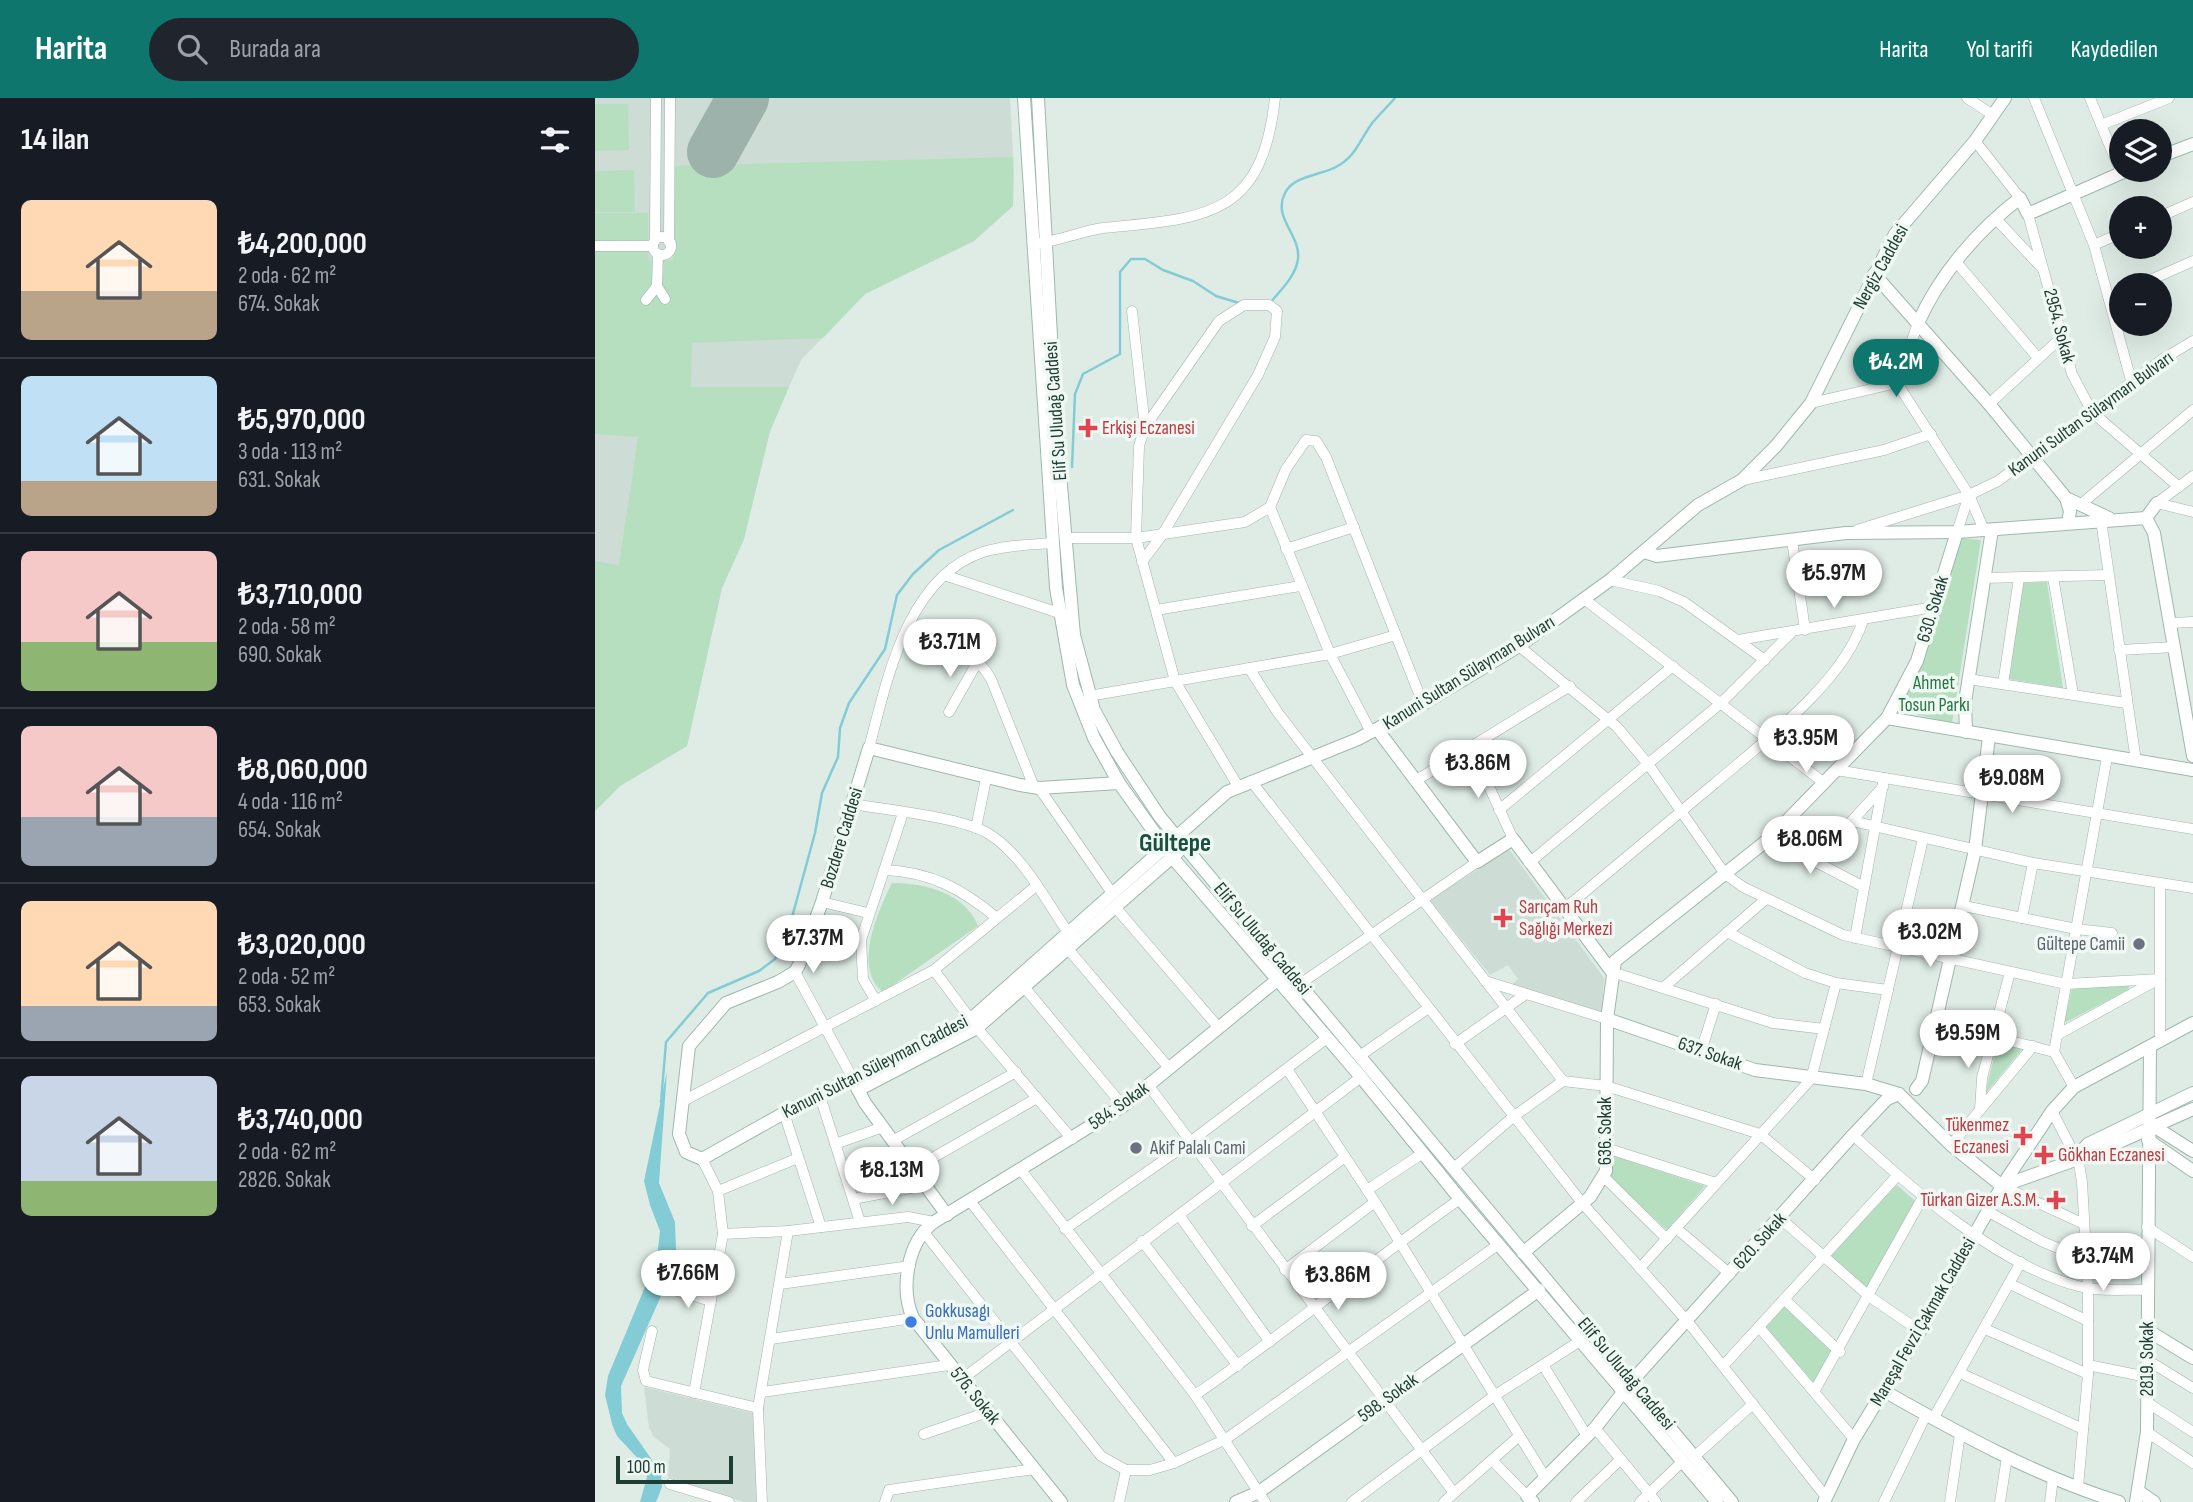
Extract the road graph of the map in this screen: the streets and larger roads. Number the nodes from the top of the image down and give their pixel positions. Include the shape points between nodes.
1 (656, 98) edge
2 (670, 98) edge
3 (1024, 98) edge
4 (1038, 98) edge
5 (1275, 98) edge
6 (1967, 98) edge
7 (2005, 98) edge
8 (2034, 98) edge
9 (2090, 98) edge
10 (2169, 98) edge
11 (1993, 115) junction
12 (2101, 125) junction
13 (1975, 141) junction
14 (2109, 141) edge
15 (656, 143) junction
16 (670, 143) junction
17 (2193, 144) edge
18 (2172, 152) edge
19 (2109, 178) edge
20 (2074, 194) junction
21 (2020, 198) junction
22 (2193, 202) edge
23 (2172, 211) edge
24 (2028, 214) junction
25 (1995, 218) junction
26 (2109, 238) edge
27 (669, 242) junction
28 (1040, 243) junction
29 (2094, 245) junction
30 (595, 246) edge
31 (655, 247) junction
32 (2193, 261) edge
33 (1957, 263) junction
34 (2043, 269) junction
35 (2166, 273) edge
36 (1874, 274) junction
37 (657, 286) junction
38 (665, 299) dead end
39 (2109, 299) edge
40 (646, 300) dead end
41 (1132, 311) dead end
42 (1918, 323) junction
43 (2119, 336) edge
44 (2062, 337) junction
45 (2193, 341) edge
46 (2038, 358) junction
47 (1897, 383) junction
48 (2132, 384) junction
49 (1811, 403) junction
50 (1989, 404) junction
51 (2193, 410) edge
52 (2092, 412) junction
53 (1145, 427) junction
54 (1931, 434) junction
55 (2139, 453) junction
56 (2032, 458) junction
57 (2193, 476) edge
58 (1742, 480) junction
59 (2179, 487) junction
60 (1969, 495) junction
61 (2066, 498) junction
62 (2157, 503) junction
63 (2080, 505) junction
64 (1270, 507) junction
65 (2193, 512) edge
66 (2146, 518) junction
67 (2105, 519) junction
68 (2068, 523) junction
69 (1354, 527) junction
70 (1988, 530) junction
71 (1957, 532) junction
72 (1846, 533) junction
73 (1162, 535) junction
74 (1066, 538) junction
75 (1136, 538) junction
76 (1792, 540) junction
77 (1052, 543) junction
78 (1286, 549) junction
79 (1644, 552) junction
80 (1142, 562) junction
81 (944, 575) junction
82 (2108, 576) junction
83 (2053, 577) junction
84 (1984, 578) junction
85 (2019, 578) junction
86 (1611, 580) junction
87 (1300, 586) junction
88 (1584, 599) junction
89 (1934, 607) junction
90 (1156, 610) junction
91 (1059, 613) junction
92 (1863, 620) junction
93 (2193, 622) edge
94 (2171, 623) junction
95 (1805, 630) junction
96 (1791, 633) junction
97 (1396, 635) junction
98 (904, 638) junction
99 (1738, 640) junction
100 (1519, 646) junction
101 (2175, 647) junction
102 (2119, 650) junction
103 (1330, 653) junction
104 (1765, 660) junction
105 (978, 661) junction
106 (1673, 666) junction
107 (1249, 668) junction
108 (1968, 680) junction
109 (1175, 681) junction
110 (2003, 684) junction
111 (1570, 686) junction
112 (2073, 694) junction
113 (1089, 696) junction
114 (1721, 703) junction
115 (2126, 703) junction
116 (1423, 704) junction
117 (949, 712) dead end
118 (1887, 718) junction
119 (2189, 718) edge
120 (1609, 719) junction
121 (1374, 731) junction
122 (1966, 732) junction
123 (1989, 737) junction
124 (1766, 739) junction
125 (1471, 747) junction
126 (869, 748) junction
127 (2193, 756) edge
128 (1314, 757) junction
129 (2107, 757) junction
130 (2136, 761) junction
131 (1648, 764) junction
132 (1836, 770) junction
133 (2193, 770) edge
134 (986, 779) junction
135 (1415, 781) junction
136 (1822, 782) junction
137 (1119, 783) junction
138 (1884, 783) junction
139 (1245, 784) junction
140 (1037, 788) junction
141 (1982, 794) junction
142 (853, 804) junction
143 (1499, 810) junction
144 (1682, 811) junction
145 (903, 813) junction
146 (2097, 813) junction
147 (1852, 821) junction
148 (977, 828) junction
149 (1875, 828) junction
150 (2193, 830) edge
151 (1770, 838) junction
152 (1513, 839) junction
153 (1923, 839) junction
154 (1181, 841) junction
155 (1975, 850) junction
156 (1168, 852) junction
157 (1815, 861) junction
158 (1477, 862) junction
159 (1529, 863) junction
160 (2033, 863) junction
161 (885, 870) junction
162 (2086, 871) junction
163 (1725, 874) junction
164 (2160, 884) junction
165 (1036, 886) junction
166 (1864, 887) junction
167 (2193, 888) edge
168 (1112, 893) junction
169 (1766, 899) junction
170 (1423, 900) junction
171 (823, 902) junction
172 (1964, 906) junction
173 (1116, 908) junction
174 (1563, 910) junction
175 (868, 913) junction
176 (996, 918) junction
177 (2022, 918) junction
178 (2076, 929) junction
179 (1727, 932) junction
180 (1373, 933) junction
181 (2112, 933) dead end
182 (1855, 938) junction
183 (1066, 941) junction
184 (1900, 947) junction
185 (1952, 958) junction
186 (934, 970) junction
187 (795, 972) junction
188 (1612, 972) junction
189 (2010, 972) junction
190 (2160, 979) junction
191 (1277, 980) junction
192 (1485, 981) junction
193 (1836, 983) junction
194 (1300, 984) junction
195 (2066, 984) junction
196 (1664, 987) junction
197 (1025, 988) junction
198 (1888, 990) junction
199 (1526, 994) junction
200 (876, 1002) junction
201 (1716, 1004) junction
202 (1506, 1008) junction
203 (1427, 1009) junction
204 (1607, 1019) junction
205 (1936, 1022) junction
206 (974, 1023) junction
207 (2193, 1023) edge
208 (826, 1028) junction
209 (1219, 1028) junction
210 (1824, 1029) junction
211 (1994, 1035) junction
212 (2057, 1035) junction
213 (1327, 1038) junction
214 (1455, 1044) junction
215 (2155, 1045) junction
216 (2033, 1046) junction
217 (1701, 1051) junction
218 (2054, 1052) junction
219 (1361, 1055) junction
220 (1170, 1068) junction
221 (1287, 1069) junction
222 (1016, 1072) junction
223 (1361, 1077) junction
224 (1811, 1079) junction
225 (1563, 1081) junction
226 (1866, 1084) junction
227 (855, 1085) junction
228 (1149, 1086) junction
229 (1606, 1086) junction
230 (2074, 1087) junction
231 (1916, 1089) joint
232 (2193, 1093) edge
233 (1899, 1094) junction
234 (820, 1096) junction
235 (1037, 1098) junction
236 (685, 1100) junction
237 (1123, 1106) junction
238 (2193, 1109) edge
239 (1316, 1110) junction
240 (1980, 1110) junction
241 (2052, 1111) junction
242 (784, 1113) junction
243 (2148, 1114) junction
244 (1513, 1117) junction
245 (883, 1127) junction
246 (2150, 1132) junction
247 (1760, 1134) junction
248 (1853, 1135) junction
249 (1072, 1139) junction
250 (894, 1140) junction
251 (1191, 1142) junction
252 (835, 1144) junction
253 (1951, 1144) junction
254 (1606, 1148) junction
255 (2193, 1151) edge
256 (1423, 1153) junction
257 (798, 1157) junction
258 (1345, 1157) junction
259 (702, 1158) junction
260 (2076, 1158) junction
261 (915, 1168) junction
262 (1454, 1168) junction
263 (1021, 1170) junction
264 (2193, 1171) edge
265 (1897, 1176) junction
266 (1604, 1177) junction
267 (1815, 1180) junction
268 (1222, 1183) junction
269 (1716, 1184) junction
270 (926, 1185) junction
271 (2002, 1186) junction
272 (1367, 1190) junction
273 (718, 1191) junction
274 (1923, 1198) junction
275 (853, 1199) junction
276 (1460, 1199) junction
277 (969, 1201) junction
278 (1375, 1202) junction
279 (1583, 1204) junction
280 (1987, 1211) junction
281 (947, 1215) junction
282 (1179, 1215) junction
283 (1780, 1218) junction
284 (860, 1222) junction
285 (2084, 1224) junction
286 (929, 1226) junction
287 (1252, 1226) junction
288 (821, 1227) junction
289 (2147, 1227) junction
290 (1065, 1228) junction
291 (1676, 1228) junction
292 (788, 1231) junction
293 (1974, 1233) junction
294 (723, 1234) junction
295 (1667, 1239) junction
296 (1142, 1241) junction
297 (1399, 1242) junction
298 (1499, 1244) junction
299 (1523, 1253) junction
300 (2193, 1256) edge
301 (1821, 1257) junction
302 (2086, 1259) junction
303 (2021, 1262) junction
304 (910, 1266) junction
305 (1640, 1268) junction
306 (1285, 1270) junction
307 (1099, 1272) junction
308 (1730, 1274) junction
309 (780, 1284) junction
310 (2010, 1284) junction
311 (2088, 1288) junction
312 (674, 1290) dead end
313 (1539, 1290) junction
314 (2147, 1290) junction
315 (1430, 1291) junction
316 (1870, 1297) junction
317 (1784, 1299) junction
318 (711, 1301) junction
319 (1054, 1307) junction
320 (1315, 1310) junction
321 (913, 1318) junction
322 (2088, 1321) junction
323 (1688, 1322) junction
324 (1759, 1327) junction
325 (1985, 1329) junction
326 (2147, 1330) junction
327 (652, 1331) dead end
328 (1920, 1331) junction
329 (771, 1339) junction
330 (1580, 1341) junction
331 (1010, 1342) junction
332 (1270, 1342) junction
333 (1461, 1344) junction
334 (1345, 1351) junction
335 (1840, 1352) junction
336 (2193, 1358) edge
337 (2147, 1360) junction
338 (949, 1365) junction
339 (1543, 1365) junction
340 (1238, 1366) junction
341 (1723, 1366) junction
342 (2088, 1370) junction
343 (1961, 1373) junction
344 (2147, 1377) junction
345 (961, 1380) junction
346 (1629, 1387) junction
347 (2193, 1388) edge
348 (1815, 1390) junction
349 (1884, 1391) junction
350 (762, 1392) junction
351 (694, 1394) junction
352 (1195, 1395) junction
353 (1494, 1396) junction
354 (1384, 1401) junction
355 (2148, 1403) junction
356 (1753, 1404) junction
357 (758, 1408) junction
358 (988, 1412) junction
359 (1930, 1417) junction
360 (2083, 1429) junction
361 (1591, 1432) junction
362 (2147, 1432) junction
363 (2193, 1432) edge
364 (924, 1434) dead end
365 (1960, 1434) junction
366 (1518, 1437) junction
367 (1226, 1439) junction
368 (1854, 1439) junction
369 (1423, 1450) junction
370 (2007, 1457) junction
371 (1689, 1459) junction
372 (1620, 1460) junction
373 (1493, 1461) junction
374 (1174, 1463) junction
375 (2193, 1463) edge
376 (1034, 1469) junction
377 (1126, 1470) junction
378 (1545, 1477) junction
379 (2053, 1478) junction
380 (670, 1484) dead end
381 (2078, 1488) junction
382 (1262, 1497) edge
383 (2137, 1497) edge
384 (1652, 1498) edge
385 (1449, 1499) edge
386 (1530, 1499) edge
387 (1825, 1499) edge
388 (2111, 1501) edge
389 (729, 1502) edge
390 (762, 1502) edge
391 (885, 1502) edge
392 (1061, 1502) edge
393 (1118, 1502) edge
394 (1236, 1502) edge
395 (1352, 1502) edge
396 (1576, 1502) edge
397 (1640, 1502) edge
398 (1717, 1502) edge
399 (1732, 1502) edge
400 (1884, 1502) edge
401 (1950, 1502) edge
402 (2000, 1502) edge
403 (2050, 1502) edge
404 (2154, 1502) edge

1 - 15 street
2 - 16 street
3 - 28 street, Elif Su Uludağ Caddesi
4 - 28 street, Elif Su Uludağ Caddesi
5 - 28 street via 1262,161 1245,186 1220,206 1183,220 1091,230
6 - 11 street
7 - 11 street, Nergiz Caddesi
8 - 20 street
9 - 12 street
10 - 12 street
11 - 13 street, Nergiz Caddesi
12 - 14 street
13 - 21 street, 2954. Sokak
13 - 36 street, Nergiz Caddesi via 1904,223
15 - 16 street
15 - 31 street
16 - 27 street
17 - 18 street
19 - 20 street
20 - 24 street
20 - 29 street
21 - 24 street, 2954. Sokak
21 - 25 street
22 - 23 street
24 - 34 street, 2954. Sokak
25 - 33 street
25 - 34 street
26 - 29 street
27 - 31 street via 663,237
27 - 31 street via 668,252
28 - 74 street, Elif Su Uludağ Caddesi
28 - 77 street, Elif Su Uludağ Caddesi
29 - 39 street
30 - 31 street
31 - 37 street
32 - 35 street
33 - 42 street
33 - 46 street
34 - 44 street, 2954. Sokak
36 - 42 street
36 - 49 street, Nergiz Caddesi
37 - 38 street
37 - 40 street
41 - 53 street
42 - 47 street
42 - 50 street
43 - 48 street
44 - 46 street
44 - 52 street, 2954. Sokak via 2072,374
45 - 48 street, Kanuni Sultan Sülayman Bulvarı
46 - 50 street
47 - 49 street
47 - 54 street
48 - 52 street, Kanuni Sultan Sülayman Bulvarı
49 - 58 street, Nergiz Caddesi
50 - 56 street
51 - 55 street
52 - 55 street, 2954. Sokak
52 - 56 street, Kanuni Sultan Sülayman Bulvarı
53 - 73 street via 1219,321 1244,305 1269,305 1277,311 1276,337 1258,375
53 - 75 street via 1139,446
54 - 58 street via 1884,450
54 - 60 street
55 - 59 street, 2954. Sokak
55 - 63 street
56 - 60 street, Kanuni Sultan Sülayman Bulvarı
56 - 61 street
57 - 59 street
58 - 79 street, Nergiz Caddesi via 1698,505
59 - 62 street
60 - 70 street
60 - 71 street, 630. Sokak
60 - 72 street, Kanuni Sultan Sülayman Bulvarı
61 - 63 street
61 - 68 street
62 - 65 street
62 - 66 street
63 - 67 street
64 - 69 street via 1292,459 1306,440 1315,440
64 - 73 street via 1245,522
64 - 78 street
66 - 67 street
66 - 94 street via 2154,533
67 - 68 street
67 - 82 street
68 - 70 street
69 - 78 street
69 - 97 street
70 - 71 street
70 - 84 street
71 - 72 street
71 - 89 street, 630. Sokak
72 - 76 street, Kanuni Sultan Sülayman Bulvarı
73 - 75 street
73 - 80 street
74 - 75 street
74 - 113 street, Elif Su Uludağ Caddesi via 1074,635
75 - 80 street
76 - 79 street, Kanuni Sultan Sülayman Bulvarı via 1657,556
76 - 95 street
77 - 81 street, Bozdere Caddesi via 981,553
77 - 91 street, Elif Su Uludağ Caddesi
78 - 87 street
79 - 86 street, Kanuni Sultan Sülayman Bulvarı
80 - 90 street
81 - 91 street
81 - 98 street, Bozdere Caddesi via 930,589
82 - 83 street
82 - 102 street
83 - 85 street
83 - 112 street
84 - 85 street
84 - 108 street
85 - 110 street
86 - 88 street, Kanuni Sultan Sülayman Bulvarı
86 - 99 street via 1684,602
87 - 90 street
87 - 103 street
88 - 100 street, Kanuni Sultan Sülayman Bulvarı
88 - 106 street
89 - 92 street
89 - 118 street, 630. Sokak via 1917,662
90 - 109 street
91 - 137 street, Elif Su Uludağ Caddesi via 1078,701
92 - 95 street
92 - 124 street via 1854,645 1837,668
93 - 94 street
94 - 101 street
95 - 96 street
96 - 99 street
96 - 104 street
97 - 103 street
97 - 116 street
98 - 105 street via 965,651
98 - 126 street, Bozdere Caddesi
99 - 104 street
100 - 111 street
100 - 116 street, Kanuni Sultan Sülayman Bulvarı
101 - 102 street
101 - 119 street
102 - 115 street
103 - 107 street
103 - 121 street
104 - 114 street
105 - 117 street
105 - 140 street via 991,679
106 - 114 street
106 - 120 street
107 - 109 street
107 - 128 street
108 - 110 street
108 - 122 street
109 - 113 street
109 - 139 street
110 - 112 street
111 - 120 street
111 - 125 street
112 - 115 street
113 - 154 street, Elif Su Uludağ Caddesi via 1117,752
114 - 124 street
114 - 131 street
115 - 130 street
116 - 121 street, Kanuni Sultan Sülayman Bulvarı
118 - 122 street
118 - 132 street, 630. Sokak
119 - 127 street
120 - 131 street
120 - 143 street
121 - 128 street, Kanuni Sultan Sülayman Bulvarı
121 - 135 street
122 - 123 street
123 - 129 street
123 - 141 street
124 - 136 street
124 - 144 street
125 - 135 street
125 - 143 street
126 - 134 street
126 - 142 street, Bozdere Caddesi
128 - 139 street, Kanuni Sultan Sülayman Bulvarı
128 - 170 street
129 - 130 street
129 - 146 street
130 - 133 street
131 - 144 street
131 - 159 street
132 - 136 street, 630. Sokak
132 - 138 street
134 - 140 street
134 - 148 street
135 - 158 street
136 - 151 street, 630. Sokak
137 - 140 street
137 - 156 street, Elif Su Uludağ Caddesi
138 - 141 street
138 - 147 street
138 - 149 street
139 - 154 street, Kanuni Sultan Sülayman Bulvarı via 1221,797
139 - 180 street
140 - 168 street
141 - 146 street
141 - 155 street
142 - 145 street
142 - 171 street, Bozdere Caddesi
143 - 152 street
144 - 163 street
144 - 174 street
145 - 148 street
145 - 161 street
146 - 150 street
146 - 162 street
147 - 149 street
147 - 157 street
148 - 165 street via 1000,842
149 - 153 street
149 - 166 street
151 - 157 street
151 - 163 street, 630. Sokak
152 - 158 street
152 - 159 street
153 - 155 street
153 - 184 street
154 - 156 street
154 - 194 street, Elif Su Uludağ Caddesi
155 - 160 street
155 - 172 street
156 - 168 street, Kanuni Sultan Süleyman Caddesi
156 - 173 street
156 - 191 street, Elif Su Uludağ Caddesi
157 - 166 street
158 - 170 street
159 - 174 street
160 - 162 street
160 - 177 street
161 - 175 street
161 - 176 street via 942,881
162 - 164 street
162 - 178 street
163 - 169 street
163 - 188 street, 630. Sokak via 1618,956
164 - 167 street
164 - 190 street
165 - 176 street
165 - 183 street
166 - 182 street
168 - 183 street, Kanuni Sultan Süleyman Caddesi
169 - 179 street
169 - 182 street
170 - 180 street
170 - 192 street
171 - 175 street
171 - 187 street, Bozdere Caddesi
172 - 177 street
172 - 185 street
173 - 183 street
173 - 209 street
174 - 188 street
175 - 200 street via 861,940 861,969
176 - 186 street
177 - 178 street
178 - 181 street
178 - 195 street
179 - 193 street via 1799,971
179 - 196 street
180 - 194 street
180 - 203 street
182 - 184 street
183 - 197 street
183 - 206 street, Kanuni Sultan Süleyman Caddesi
183 - 220 street
184 - 185 street
184 - 198 street
185 - 189 street
185 - 205 street
186 - 200 street
186 - 206 street
187 - 208 street
187 - 236 street via 726,1003 712,1016 687,1052
188 - 196 street
188 - 204 street, 636. Sokak
189 - 195 street
189 - 211 street
190 - 195 street
190 - 212 street
190 - 215 street
191 - 209 street, 584. Sokak
191 - 213 street, Elif Su Uludağ Caddesi
192 - 199 street, 637. Sokak
192 - 202 street
193 - 198 street
193 - 210 street
194 - 219 street, Elif Su Uludağ Caddesi
195 - 212 street
196 - 201 street
197 - 206 street
197 - 237 street
198 - 226 street
199 - 202 street
199 - 204 street, 637. Sokak
200 - 208 street
201 - 210 street via 1773,1023
201 - 217 street
202 - 214 street
202 - 225 street
203 - 214 street
203 - 219 street
204 - 217 street, 637. Sokak
204 - 229 street, 636. Sokak
205 - 211 street
205 - 231 street via 1922,1082
206 - 222 street
206 - 227 street, Kanuni Sultan Süleyman Caddesi
207 - 215 street, Mareşal Fevzi Çakmak Caddesi
208 - 227 street
208 - 236 street
209 - 220 street, 584. Sokak
210 - 224 street
211 - 216 street
211 - 240 street via 1982,1078
212 - 218 street
213 - 221 street
213 - 223 street, Elif Su Uludağ Caddesi
214 - 244 street
215 - 230 street, Mareşal Fevzi Çakmak Caddesi
215 - 243 street, 2819. Sokak
216 - 218 street
216 - 240 street
217 - 224 street, 637. Sokak via 1755,1070
218 - 230 street
219 - 262 street, Elif Su Uludağ Caddesi
220 - 228 street, 584. Sokak
221 - 239 street
221 - 251 street
222 - 235 street
222 - 250 street
223 - 239 street
223 - 256 street, Elif Su Uludağ Caddesi
224 - 226 street, 637. Sokak
224 - 247 street
225 - 229 street
225 - 244 street
226 - 233 street, 637. Sokak
227 - 234 street, Kanuni Sultan Süleyman Caddesi
227 - 245 street
228 - 237 street, 584. Sokak
228 - 251 street
229 - 247 street
229 - 254 street, 636. Sokak
230 - 241 street, Mareşal Fevzi Çakmak Caddesi
231 - 233 street
232 - 243 street
233 - 248 street, 620. Sokak via 1887,1100
233 - 253 street
234 - 242 street, Kanuni Sultan Süleyman Caddesi
234 - 252 street
235 - 249 street
235 - 261 street
236 - 259 street via 681,1143 686,1152
237 - 249 street, 584. Sokak
238 - 246 street
239 - 258 street
239 - 268 street
240 - 253 street
241 - 260 street
241 - 271 street, Mareşal Fevzi Çakmak Caddesi
242 - 257 street
242 - 259 street, Kanuni Sultan Süleyman Caddesi
243 - 246 street, 2819. Sokak
243 - 260 street via 2088,1144
244 - 262 street
244 - 279 street
245 - 250 street
245 - 252 street
246 - 255 street
246 - 260 street
246 - 264 street
246 - 289 street, 2819. Sokak
247 - 267 street
247 - 269 street
248 - 265 street
248 - 267 street, 620. Sokak
249 - 263 street, 584. Sokak
250 - 261 street
251 - 268 street
251 - 290 street
252 - 275 street
253 - 271 street
254 - 266 street, 636. Sokak
254 - 269 street
256 - 272 street
256 - 276 street, Elif Su Uludağ Caddesi
257 - 273 street
257 - 288 street
258 - 272 street
258 - 287 street
259 - 273 street
260 - 271 street
260 - 285 street
261 - 270 street
262 - 299 street, Elif Su Uludağ Caddesi
263 - 277 street, 584. Sokak
263 - 290 street
265 - 274 street
265 - 301 street
266 - 279 street, 636. Sokak
266 - 295 street
267 - 283 street, 620. Sokak
268 - 282 street
268 - 287 street
269 - 291 street
270 - 275 street
270 - 281 street
271 - 280 street, Mareşal Fevzi Çakmak Caddesi
271 - 285 street
272 - 278 street
273 - 294 street
274 - 293 street
274 - 316 street
275 - 284 street
276 - 297 street
276 - 298 street, Elif Su Uludağ Caddesi
277 - 281 street, 584. Sokak
277 - 319 street
278 - 297 street
278 - 306 street
279 - 299 street, 636. Sokak
279 - 305 street
280 - 293 street, Mareşal Fevzi Çakmak Caddesi
280 - 302 street
281 - 286 street
282 - 296 street
282 - 332 street
283 - 301 street
283 - 308 street, 620. Sokak
284 - 286 street via 908,1217
284 - 288 street
285 - 302 street
286 - 304 street, 576. Sokak
286 - 331 street
287 - 306 street
288 - 292 street
289 - 300 street
289 - 314 street, 2819. Sokak
290 - 307 street
291 - 295 street
291 - 308 street
292 - 294 street
292 - 309 street
293 - 303 street
293 - 328 street, Mareşal Fevzi Çakmak Caddesi
294 - 318 street
295 - 305 street
296 - 307 street
296 - 340 street
297 - 315 street
297 - 320 street
298 - 313 street, Elif Su Uludağ Caddesi
298 - 315 street
299 - 346 street, Elif Su Uludağ Caddesi
301 - 316 street
301 - 317 street
302 - 311 street
303 - 310 street
303 - 311 street
304 - 309 street
304 - 321 street, 576. Sokak via 907,1300
305 - 323 street
306 - 320 street
307 - 319 street
307 - 352 street
308 - 323 street, 620. Sokak
309 - 329 street
310 - 322 street
310 - 325 street
311 - 314 street
311 - 322 street
312 - 318 street
313 - 330 street, Elif Su Uludağ Caddesi
313 - 333 street, 598. Sokak
314 - 326 street, 2819. Sokak
315 - 333 street
315 - 334 street
316 - 328 street
316 - 335 street
317 - 324 street
317 - 335 street
318 - 351 street
319 - 331 street
319 - 374 street
320 - 332 street
320 - 334 street
321 - 329 street
321 - 338 street, 576. Sokak
322 - 342 street
323 - 341 street
323 - 346 street, 620. Sokak
324 - 341 street
324 - 348 street
325 - 342 street
325 - 343 street
326 - 336 street
326 - 337 street, 2819. Sokak
327 - 351 street via 644,1379
328 - 349 street, Mareşal Fevzi Çakmak Caddesi
329 - 350 street
330 - 339 street
330 - 346 street, Elif Su Uludağ Caddesi
331 - 345 street
331 - 377 street via 1101,1456
332 - 340 street
333 - 353 street
333 - 354 street, 598. Sokak
334 - 354 street
334 - 367 street
335 - 348 street
337 - 344 street, 2819. Sokak
337 - 347 street
338 - 345 street, 576. Sokak
338 - 350 street
339 - 353 street
339 - 361 street
340 - 352 street
341 - 356 street
342 - 344 street
342 - 360 street
343 - 359 street
343 - 360 street
344 - 355 street, 2819. Sokak
345 - 358 street, 576. Sokak
346 - 361 street, 620. Sokak
346 - 371 street, Elif Su Uludağ Caddesi
348 - 368 street
349 - 359 street
349 - 368 street, Mareşal Fevzi Çakmak Caddesi
350 - 357 street
351 - 357 street
352 - 367 street
353 - 366 street
353 - 369 street
354 - 369 street
354 - 382 street, 598. Sokak
355 - 362 street, 2819. Sokak
355 - 363 street
356 - 371 street
356 - 387 street
357 - 390 street
358 - 364 street
358 - 376 street, 576. Sokak
359 - 365 street
359 - 400 street
360 - 381 street
361 - 372 street
361 - 378 street, 620. Sokak
362 - 375 street
362 - 383 street, 2819. Sokak
365 - 370 street
365 - 401 street
366 - 373 street
366 - 378 street
367 - 374 street
367 - 382 street
368 - 387 street, Mareşal Fevzi Çakmak Caddesi
369 - 385 street
369 - 395 street
370 - 379 street
370 - 402 street
371 - 384 street
371 - 398 street, Elif Su Uludağ Caddesi
371 - 399 street, Elif Su Uludağ Caddesi
372 - 384 street
372 - 396 street
373 - 385 street
373 - 386 street
374 - 377 street
376 - 391 street via 889,1490
376 - 392 street, 576. Sokak
377 - 393 street
378 - 386 street, 620. Sokak
379 - 381 street
379 - 403 street
380 - 389 street
381 - 388 street
382 - 394 street, 598. Sokak
383 - 404 street
384 - 397 street

